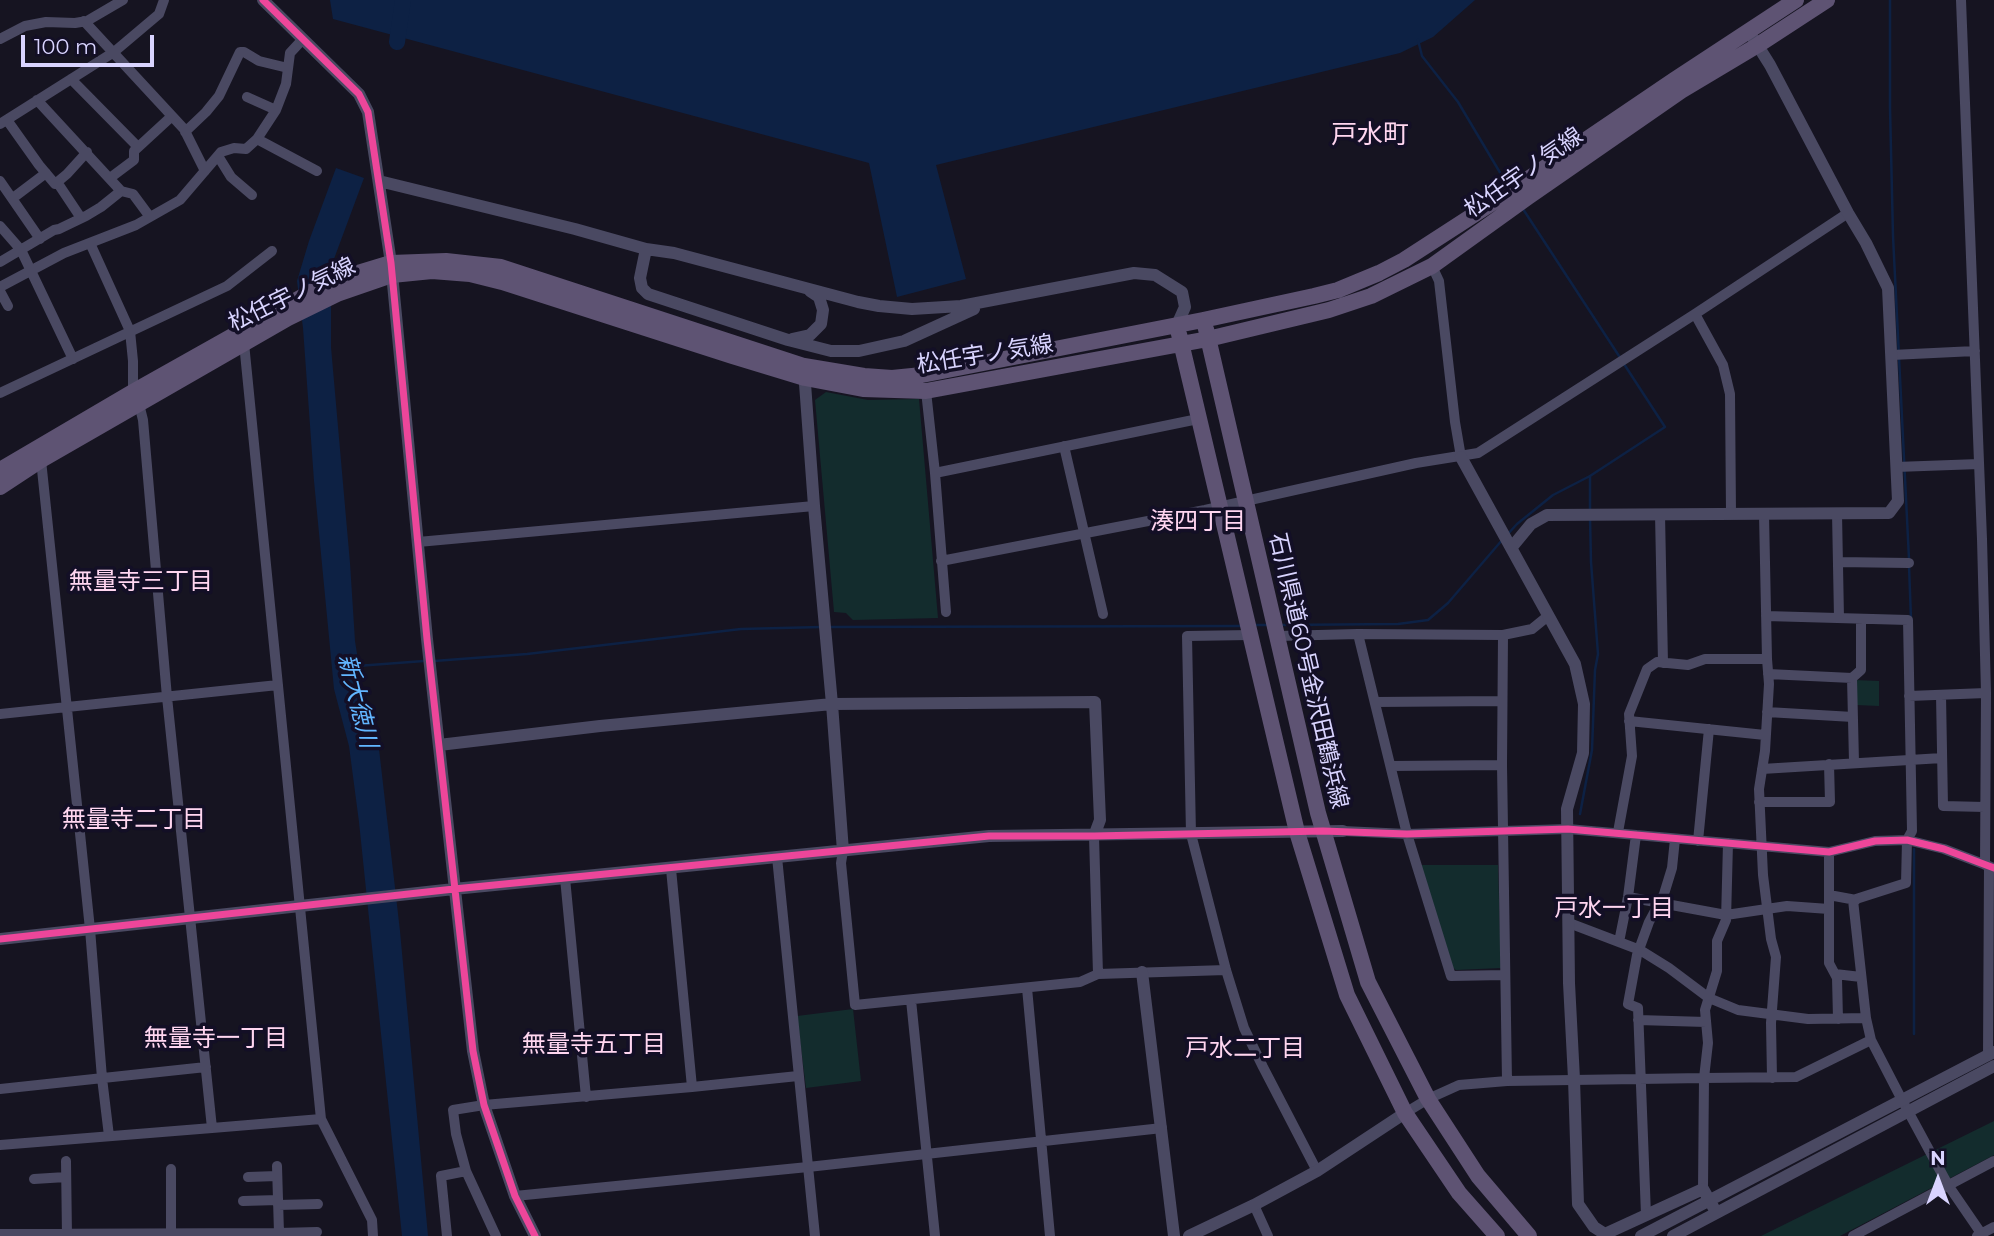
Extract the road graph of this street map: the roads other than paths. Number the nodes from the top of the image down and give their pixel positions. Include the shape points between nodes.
1 (123, 0) edge
2 (164, 0) edge
3 (262, 0) edge
4 (1796, 0) edge
5 (1827, 0) edge
6 (1961, 0) edge
7 (84, 21) junction
8 (1753, 38) junction
9 (0, 39) edge
10 (303, 39) junction
11 (114, 52) junction
12 (288, 68) junction
13 (71, 79) junction
14 (247, 97) dead end
15 (37, 100) junction
16 (276, 110) junction
17 (172, 116) junction
18 (4, 122) edge
19 (185, 132) junction
20 (257, 139) junction
21 (138, 147) junction
22 (87, 152) junction
23 (218, 156) junction
24 (317, 171) dead end
25 (205, 172) junction
26 (46, 173) junction
27 (110, 178) junction
28 (0, 181) edge
29 (379, 181) junction
30 (57, 182) junction
31 (121, 191) junction
32 (252, 195) dead end
33 (1517, 196) junction
34 (13, 198) junction
35 (1848, 213) junction
36 (150, 217) junction
37 (81, 218) junction
38 (0, 226) edge
39 (40, 239) junction
40 (90, 243) junction
41 (646, 249) junction
42 (21, 250) junction
43 (272, 251) dead end
44 (0, 262) edge
45 (1432, 267) junction
46 (392, 269) junction
47 (32, 271) junction
48 (0, 289) edge
49 (808, 289) junction
50 (994, 301) junction
51 (8, 306) dead end
52 (1185, 307) junction
53 (286, 312) junction
54 (1695, 314) junction
55 (1203, 320) junction
56 (1177, 325) junction
57 (130, 331) junction
58 (1208, 339) junction
59 (788, 340) junction
60 (244, 343) junction
61 (1181, 343) junction
62 (1975, 351) junction
63 (1893, 354) junction
64 (73, 359) junction
65 (804, 372) junction
66 (926, 391) junction
67 (0, 393) edge
68 (136, 398) junction
69 (1198, 419) junction
70 (1064, 446) junction
71 (1461, 457) junction
72 (41, 460) junction
73 (1979, 464) junction
74 (1897, 467) junction
75 (0, 470) edge
76 (935, 474) junction
77 (0, 487) edge
78 (1245, 502) junction
79 (814, 506) junction
80 (1220, 507) junction
81 (1838, 513) junction
82 (1660, 514) junction
83 (1731, 514) junction
84 (1764, 514) junction
85 (1084, 534) junction
86 (418, 542) junction
87 (1512, 547) junction
88 (941, 561) junction
89 (1838, 562) junction
90 (1909, 563) dead end
91 (946, 612) dead end
92 (1103, 614) dead end
93 (1548, 616) junction
94 (1766, 616) junction
95 (1839, 618) junction
96 (1861, 619) junction
97 (1358, 634) junction
98 (1250, 635) junction
99 (1503, 635) junction
100 (1278, 636) junction
101 (1767, 659) junction
102 (1663, 663) junction
103 (1768, 674) junction
104 (1852, 678) junction
105 (278, 685) junction
106 (1986, 693) junction
107 (1909, 695) junction
108 (1941, 695) junction
109 (167, 697) junction
110 (1502, 701) junction
111 (1375, 702) junction
112 (832, 704) junction
113 (67, 706) junction
114 (1767, 712) junction
115 (0, 714) edge
116 (1853, 717) junction
117 (1629, 721) junction
118 (1709, 729) junction
119 (1765, 735) junction
120 (439, 745) junction
121 (1942, 758) junction
122 (1911, 759) junction
123 (1854, 762) junction
124 (1829, 764) junction
125 (1502, 765) junction
126 (1391, 766) junction
127 (1762, 769) junction
128 (1759, 802) junction
129 (1985, 807) junction
130 (1568, 829) junction
131 (1323, 831) junction
132 (1343, 831) joint
133 (1297, 832) junction
134 (1503, 832) junction
135 (1618, 832) junction
136 (1191, 834) junction
137 (1406, 834) junction
138 (1636, 835) junction
139 (1094, 836) junction
140 (1675, 839) junction
141 (1698, 841) junction
142 (1907, 841) junction
143 (1728, 843) junction
144 (1761, 847) junction
145 (843, 851) junction
146 (1829, 852) junction
147 (777, 857) junction
148 (1989, 867) edge
149 (671, 869) junction
150 (565, 878) junction
151 (454, 889) junction
152 (1829, 895) junction
153 (1628, 897) junction
154 (1856, 900) junction
155 (1659, 903) junction
156 (301, 907) junction
157 (1767, 908) junction
158 (1829, 909) junction
159 (1726, 915) junction
160 (191, 918) junction
161 (1569, 923) junction
162 (90, 929) junction
163 (0, 939) edge
164 (1619, 942) junction
165 (1640, 950) junction
166 (1226, 970) junction
167 (1142, 972) junction
168 (1098, 974) junction
169 (1835, 974) junction
170 (1504, 975) junction
171 (1861, 977) junction
172 (1027, 988) junction
173 (1709, 998) junction
174 (911, 1000) junction
175 (1772, 1014) junction
176 (1866, 1018) junction
177 (1838, 1019) junction
178 (1638, 1020) junction
179 (1706, 1022) junction
180 (1871, 1040) junction
181 (1992, 1058) edge
182 (206, 1067) junction
183 (798, 1076) junction
184 (102, 1078) junction
185 (1640, 1078) junction
186 (1704, 1078) junction
187 (1772, 1078) junction
188 (1574, 1079) junction
189 (1507, 1081) junction
190 (692, 1087) junction
191 (0, 1089) edge
192 (586, 1097) junction
193 (1428, 1099) junction
194 (484, 1105) junction
195 (1905, 1106) junction
196 (1405, 1112) junction
197 (321, 1119) junction
198 (212, 1128) junction
199 (1162, 1128) junction
200 (109, 1136) junction
201 (1042, 1141) junction
202 (0, 1145) edge
203 (927, 1154) junction
204 (66, 1161) dead end
205 (1994, 1161) edge
206 (808, 1167) junction
207 (171, 1169) dead end
208 (466, 1171) junction
209 (1317, 1171) junction
210 (66, 1177) junction
211 (248, 1177) dead end
212 (34, 1179) dead end
213 (1948, 1185) junction
214 (1703, 1189) junction
215 (515, 1196) junction
216 (243, 1201) dead end
217 (278, 1202) junction
218 (318, 1204) dead end
219 (1254, 1205) junction
220 (1713, 1207) junction
221 (1646, 1215) junction
222 (1994, 1227) edge
223 (317, 1232) dead end
224 (0, 1234) edge
225 (279, 1234) edge
226 (67, 1235) edge
227 (171, 1235) edge
228 (1981, 1235) edge
229 (373, 1236) edge
230 (447, 1236) edge
231 (496, 1236) edge
232 (535, 1236) edge
233 (815, 1236) edge
234 (935, 1236) edge
235 (1050, 1236) edge
236 (1174, 1236) edge
237 (1189, 1236) edge
238 (1268, 1236) edge
239 (1497, 1236) edge
240 (1529, 1236) edge
241 (1641, 1236) edge
242 (1673, 1236) edge
243 (1853, 1236) edge

1 - 7 street
2 - 11 street via 159,15
3 - 10 street
4 - 8 main road, 松任宇ノ気線
5 - 8 main road, 松任宇ノ気線
6 - 62 street
7 - 9 street via 25,26
7 - 11 street
8 - 33 main road, 松任宇ノ気線 via 1681,91
8 - 35 street
10 - 12 street via 290,53
10 - 29 street via 359,94 368,113
11 - 13 street
11 - 17 street
12 - 16 street
12 - 19 street via 240,52 219,96
13 - 15 street
13 - 21 street
14 - 16 street
15 - 18 street
15 - 22 street
16 - 20 street
17 - 19 street
17 - 21 street
18 - 26 street
19 - 25 street
20 - 23 street via 246,149 234,148
20 - 24 street
21 - 27 street via 134,160
22 - 27 street
22 - 30 street
23 - 25 street
23 - 32 street via 231,177
25 - 36 street via 180,200
26 - 30 street
26 - 34 street
27 - 31 street
28 - 34 street
29 - 41 street
29 - 46 street
30 - 37 street
31 - 36 street via 133,194
31 - 37 street
33 - 45 main road, 松任宇ノ気線
33 - 55 main road, 松任宇ノ気線 via 1404,260 1338,290
34 - 39 street
35 - 54 street
35 - 63 street via 1888,288
36 - 40 street
37 - 39 street
38 - 42 street
39 - 42 street
40 - 47 street
40 - 57 street
41 - 49 street
41 - 59 street via 640,278 648,294
42 - 44 street
42 - 47 street
43 - 57 street via 227,286
45 - 58 main road, 松任宇ノ気線 via 1329,310
45 - 71 street via 1439,281
46 - 53 main road, 松任宇ノ気線 via 336,287
46 - 65 main road, 松任宇ノ気線 via 446,261 501,267
46 - 86 street
47 - 48 street
47 - 64 street
48 - 51 street
49 - 50 street via 912,309
49 - 59 street via 819,297 821,324 810,335
50 - 52 street via 1134,273 1155,275 1182,292
50 - 59 street via 883,347 831,351
52 - 55 street
52 - 56 street
53 - 60 main road, 松任宇ノ気線
53 - 68 main road, 松任宇ノ気線
54 - 71 street via 1478,453
54 - 83 street via 1723,365 1730,394
55 - 56 main road, 松任宇ノ気線
55 - 58 main road, 石川県道60号金沢田鶴浜線
56 - 61 main road, 石川県道60号金沢田鶴浜線
56 - 65 main road, 松任宇ノ気線 via 922,375
57 - 64 street
57 - 68 street
58 - 61 main road, 松任宇ノ気線
58 - 78 main road, 石川県道60号金沢田鶴浜線
60 - 68 main road, 松任宇ノ気線
60 - 105 street
61 - 66 main road, 松任宇ノ気線
61 - 69 main road, 石川県道60号金沢田鶴浜線
62 - 63 street
62 - 73 street
63 - 74 street
64 - 67 street
65 - 66 main road, 松任宇ノ気線 via 863,388
65 - 79 street
66 - 76 street
68 - 72 main road, 松任宇ノ気線
68 - 75 main road, 松任宇ノ気線
68 - 109 street via 143,420
69 - 70 street
69 - 80 main road, 石川県道60号金沢田鶴浜線
70 - 76 street
70 - 85 street
71 - 78 street
71 - 87 street
72 - 77 main road, 松任宇ノ気線
72 - 113 street
73 - 74 street
73 - 106 street
74 - 81 street via 1898,501 1889,513
76 - 88 street
78 - 80 street
78 - 100 main road, 石川県道60号金沢田鶴浜線
79 - 86 street
79 - 112 street
80 - 85 street
80 - 98 main road, 石川県道60号金沢田鶴浜線
81 - 84 street
81 - 89 street
82 - 83 street
82 - 87 street via 1547,515 1531,524
82 - 102 street
83 - 84 street
84 - 94 street
85 - 88 street
85 - 92 street
86 - 120 street
87 - 93 street
88 - 91 street
89 - 90 street
89 - 95 street
93 - 99 street via 1532,629
93 - 130 street via 1574,664 1584,704 1583,753 1567,808
94 - 95 street
94 - 101 street
95 - 96 street
96 - 104 street via 1861,670
96 - 107 street via 1908,620
97 - 99 street
97 - 100 street
97 - 111 street
98 - 133 main road, 石川県道60号金沢田鶴浜線
98 - 136 street via 1187,636
99 - 110 street
100 - 131 main road, 石川県道60号金沢田鶴浜線
101 - 102 street
101 - 103 street
102 - 117 street via 1647,669
103 - 104 street
103 - 114 street
104 - 116 street
105 - 109 street
105 - 156 street
106 - 108 street
106 - 129 street
107 - 108 street
107 - 122 street
108 - 121 street
109 - 113 street
109 - 160 street
110 - 111 street
110 - 125 street
111 - 126 street
112 - 120 street
112 - 139 street via 1095,702 1100,820
112 - 145 street
113 - 115 street
113 - 162 street
114 - 116 street
114 - 119 street
116 - 123 street
117 - 118 street
117 - 135 street via 1632,755
118 - 119 street
118 - 141 street
119 - 127 street
120 - 151 street
121 - 122 street
121 - 129 street via 1943,806
122 - 123 street
122 - 142 street via 1912,831
123 - 124 street
124 - 127 street
124 - 128 street via 1830,802
125 - 126 street
125 - 134 street
126 - 137 street
127 - 128 street
128 - 144 street
129 - 148 street
130 - 134 street
130 - 135 street
130 - 161 street
131 - 132 street
131 - 133 street
131 - 193 main road, 石川県道60号金沢田鶴浜線 via 1368,982
132 - 137 street
133 - 136 street
133 - 196 main road, 石川県道60号金沢田鶴浜線 via 1346,995
134 - 137 street
134 - 170 street
135 - 138 street
136 - 139 street
136 - 166 street
137 - 170 street via 1451,976
138 - 140 street
138 - 153 street
139 - 145 street via 989,836
139 - 168 street
140 - 141 street
140 - 155 street via 1672,868
141 - 143 street
142 - 146 street via 1875,841
142 - 148 street via 1944,849
142 - 154 street via 1906,883
143 - 144 street
143 - 159 street
144 - 146 street
144 - 157 street
145 - 147 street
145 - 174 street via 855,1004
146 - 152 street
147 - 149 street
147 - 183 street
148 - 181 street
149 - 150 street
149 - 190 street
150 - 151 street
150 - 192 street
151 - 156 street
151 - 194 street
152 - 154 street
152 - 158 street
153 - 155 street
153 - 164 street
154 - 171 street
155 - 159 street
155 - 165 street
156 - 160 street
156 - 197 street
157 - 158 street
157 - 159 street
157 - 175 street via 1776,957
158 - 169 street via 1829,963
159 - 173 street via 1717,941 1717,971
160 - 162 street
160 - 182 street
161 - 164 street
161 - 188 street
162 - 163 street
162 - 184 street
164 - 165 street
165 - 173 street
165 - 178 street via 1628,1004 1638,1008
166 - 167 street
166 - 209 street via 1244,1028
167 - 168 street
167 - 199 street
168 - 172 street via 1080,982
169 - 171 street
169 - 177 street
170 - 189 street
171 - 176 street
172 - 174 street
172 - 201 street
173 - 175 street via 1738,1010
173 - 179 street
174 - 203 street
175 - 177 street
175 - 187 street
176 - 177 street
176 - 180 street
178 - 179 street
178 - 185 street
179 - 186 street
180 - 187 street via 1796,1077
180 - 195 street
181 - 195 street
182 - 184 street
182 - 198 street
183 - 190 street
183 - 206 street
184 - 191 street
184 - 200 street
185 - 186 street
185 - 188 street
185 - 221 street
186 - 187 street
186 - 214 street
188 - 189 street
188 - 221 street via 1578,1204 1605,1234
189 - 193 street via 1459,1085
190 - 192 street
192 - 194 street
193 - 196 street
193 - 240 main road, 石川県道60号金沢田鶴浜線 via 1478,1176
194 - 208 street via 453,1110
194 - 215 street
195 - 213 street
195 - 220 street
196 - 209 street
196 - 239 main road, 石川県道60号金沢田鶴浜線 via 1459,1193
197 - 198 street
197 - 229 street via 372,1220
198 - 200 street
199 - 201 street
199 - 236 street
200 - 202 street
201 - 203 street
201 - 235 street
203 - 206 street
203 - 234 street
204 - 210 street
205 - 213 street
206 - 215 street
206 - 233 street
207 - 227 street
208 - 230 street via 441,1176
208 - 231 street
209 - 219 street
210 - 212 street
210 - 226 street
211 - 217 street via 277,1171
213 - 228 street
213 - 243 street
214 - 220 street
214 - 221 street
215 - 232 street
216 - 217 street
217 - 218 street
217 - 225 street
219 - 237 street
219 - 238 street
220 - 241 street
220 - 242 street
222 - 228 street
223 - 225 street
224 - 226 street
225 - 227 street
226 - 227 street

